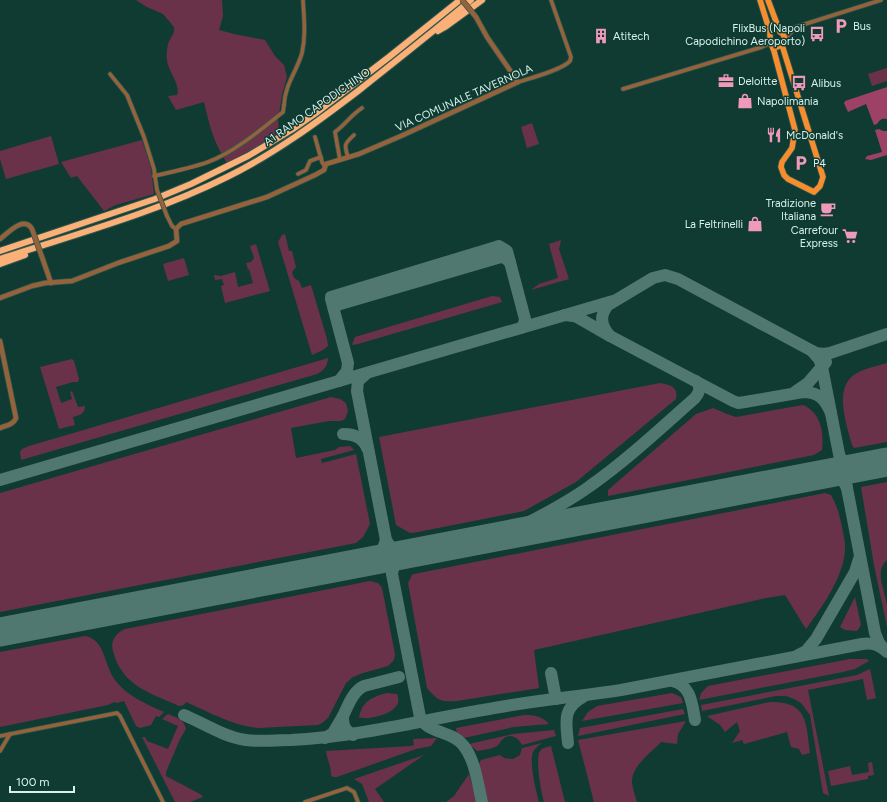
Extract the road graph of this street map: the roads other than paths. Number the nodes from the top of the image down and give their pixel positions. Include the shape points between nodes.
1 (303, 0) edge
2 (455, 0) edge
3 (461, 0) edge
4 (471, 0) edge
5 (482, 0) edge
6 (551, 0) edge
7 (760, 0) edge
8 (768, 0) edge
9 (881, 0) edge
10 (445, 13) junction
11 (797, 27) junction
12 (780, 32) junction
13 (429, 35) junction
14 (770, 36) junction
15 (785, 39) junction
16 (772, 44) junction
17 (782, 45) junction
18 (110, 74) dead end
19 (518, 82) junction
20 (624, 89) dead end
21 (362, 108) dead end
22 (354, 135) dead end
23 (315, 137) dead end
24 (321, 157) junction
25 (348, 157) junction
26 (340, 160) junction
27 (325, 167) junction
28 (298, 174) dead end
29 (154, 176) junction
30 (91, 229) junction
31 (176, 229) junction
32 (0, 239) edge
33 (0, 252) edge
34 (0, 259) edge
35 (0, 264) edge
36 (51, 283) junction
37 (0, 298) edge
38 (0, 341) edge
39 (0, 428) edge
40 (10, 734) junction
41 (0, 736) edge
42 (0, 750) edge
43 (164, 802) edge
44 (305, 802) edge
45 (358, 802) edge

1 - 29 street via 305,32 301,54 287,86 282,112 262,130 221,156 189,168
2 - 10 highway
3 - 10 highway, A1 RAMO CAPODICHINO
3 - 19 street, bridge via 476,17
4 - 13 highway, A1 RAMO CAPODICHINO
5 - 13 highway
6 - 19 street, VIA COMUNALE TAVERNOLA via 571,57 570,61 554,70
7 - 14 main road
8 - 12 main road
9 - 11 street
10 - 33 highway, A1 RAMO CAPODICHINO via 293,129 248,156 155,199
11 - 12 street
11 - 15 street
12 - 14 main road
12 - 15 main road
13 - 30 highway, A1 RAMO CAPODICHINO via 283,145 228,177 183,197
14 - 16 main road
15 - 17 main road
16 - 17 main road via 777,47
16 - 17 main road via 795,130 792,148 781,167 788,179 814,192 822,183 823,177
16 - 20 street
18 - 29 street via 127,95 144,137
19 - 25 street, VIA COMUNALE TAVERNOLA via 445,117
21 - 26 street via 335,132
22 - 25 street via 346,142 344,148
23 - 24 street
24 - 27 street
24 - 28 street via 310,161 306,170
25 - 26 street, VIA COMUNALE TAVERNOLA
26 - 27 street, VIA COMUNALE TAVERNOLA via 326,164
27 - 31 street, VIA COMUNALE TAVERNOLA via 315,175 267,197 181,224
29 - 31 street, bridge via 167,216
30 - 34 highway, A1 RAMO CAPODICHINO
30 - 35 highway
31 - 36 street via 177,240 169,246 72,281
32 - 36 street, bridge via 16,226 26,223 30,225
36 - 37 street via 32,286
38 - 39 street via 16,418 14,422
40 - 41 street
40 - 42 street
40 - 43 street via 117,713
44 - 45 street via 347,788 354,792

